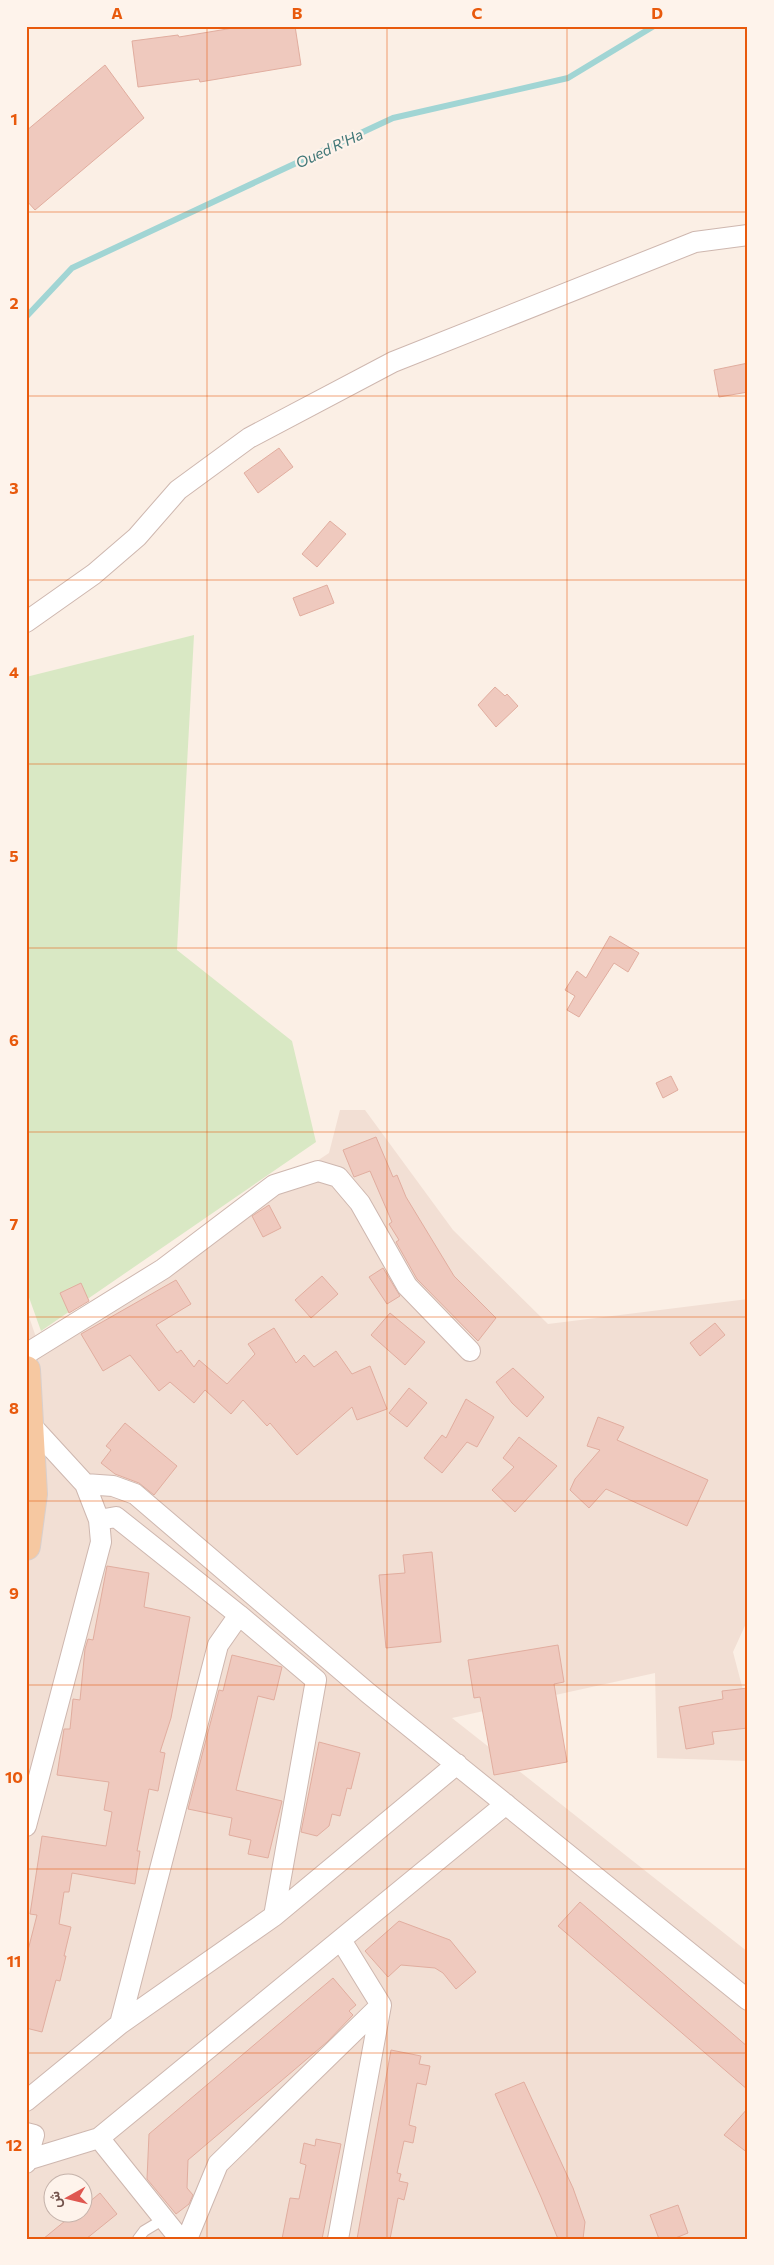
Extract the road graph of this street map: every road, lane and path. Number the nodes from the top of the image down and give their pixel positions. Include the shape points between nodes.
1 (748, 235) edge
2 (26, 622) edge
3 (470, 1351) dead end
4 (26, 1354) edge
5 (26, 1370) edge
6 (30, 1424) junction
7 (85, 1484) junction
8 (113, 1486) junction
9 (99, 1520) junction
10 (26, 1546) edge
11 (239, 1615) junction
12 (457, 1764) junction
13 (506, 1804) junction
14 (26, 1826) edge
15 (274, 1916) junction
16 (341, 1940) junction
17 (748, 2000) edge
18 (381, 2005) junction
19 (120, 2024) junction
20 (26, 2101) edge
21 (26, 2132) edge
22 (99, 2138) junction
23 (26, 2161) edge
24 (164, 2219) junction
25 (138, 2239) edge
26 (180, 2239) edge
27 (188, 2239) edge
28 (338, 2239) edge

1 - 2 street via 695,242 393,362 249,438 178,490 137,537 94,574
3 - 4 street via 407,1286 360,1203 338,1177 318,1171 274,1185 163,1269
5 - 6 main road
6 - 7 street
6 - 10 main road via 33,1494
7 - 8 street
7 - 9 street
8 - 9 street
8 - 12 street via 135,1494 368,1693
9 - 11 street via 116,1517
9 - 14 street via 101,1542
11 - 15 street via 316,1680
11 - 19 street via 218,1644
12 - 13 street
12 - 15 street
13 - 16 street
13 - 17 street
15 - 19 street
16 - 18 street
16 - 22 street
18 - 27 street via 218,2164
18 - 28 street
19 - 20 street
21 - 23 street via 34,2135
22 - 23 street
22 - 24 street
24 - 25 lane via 144,2231
24 - 26 street

